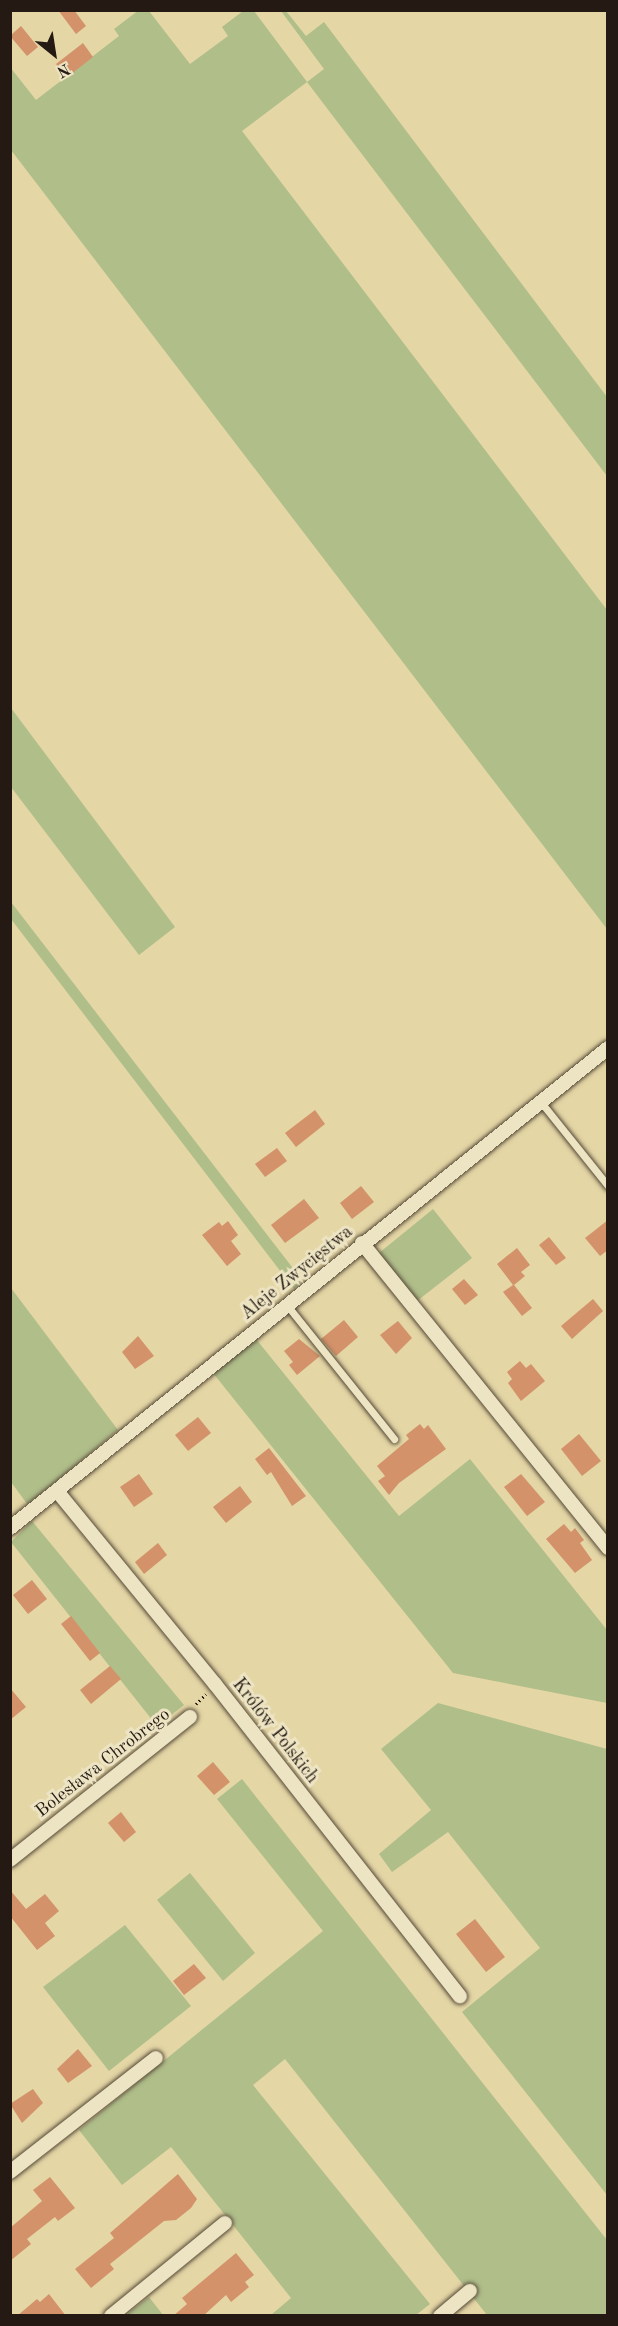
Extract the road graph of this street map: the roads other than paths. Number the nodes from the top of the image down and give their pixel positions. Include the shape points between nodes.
1 (608, 1048) edge
2 (540, 1101) junction
3 (608, 1186) edge
4 (362, 1243) junction
5 (286, 1304) junction
6 (394, 1439) dead end
7 (57, 1491) junction
8 (10, 1528) edge
9 (608, 1548) edge
10 (190, 1717) road end
11 (10, 1860) edge
12 (460, 1996) dead end
13 (156, 2058) dead end
14 (10, 2172) edge
15 (225, 2223) dead end
16 (470, 2291) dead end
17 (111, 2316) edge
18 (440, 2316) edge

1 - 2 street, Aleje Zwycięstwa
2 - 3 lane
2 - 4 street, Aleje Zwycięstwa
4 - 5 street, Aleje Zwycięstwa
4 - 9 street
5 - 6 lane
5 - 7 street, Aleje Zwycięstwa
7 - 8 street, Aleje Zwycięstwa
7 - 12 street, Królów Polskich via 215,1684
10 - 11 street, Bolesława Chrobrego
13 - 14 street
15 - 17 street
16 - 18 street

